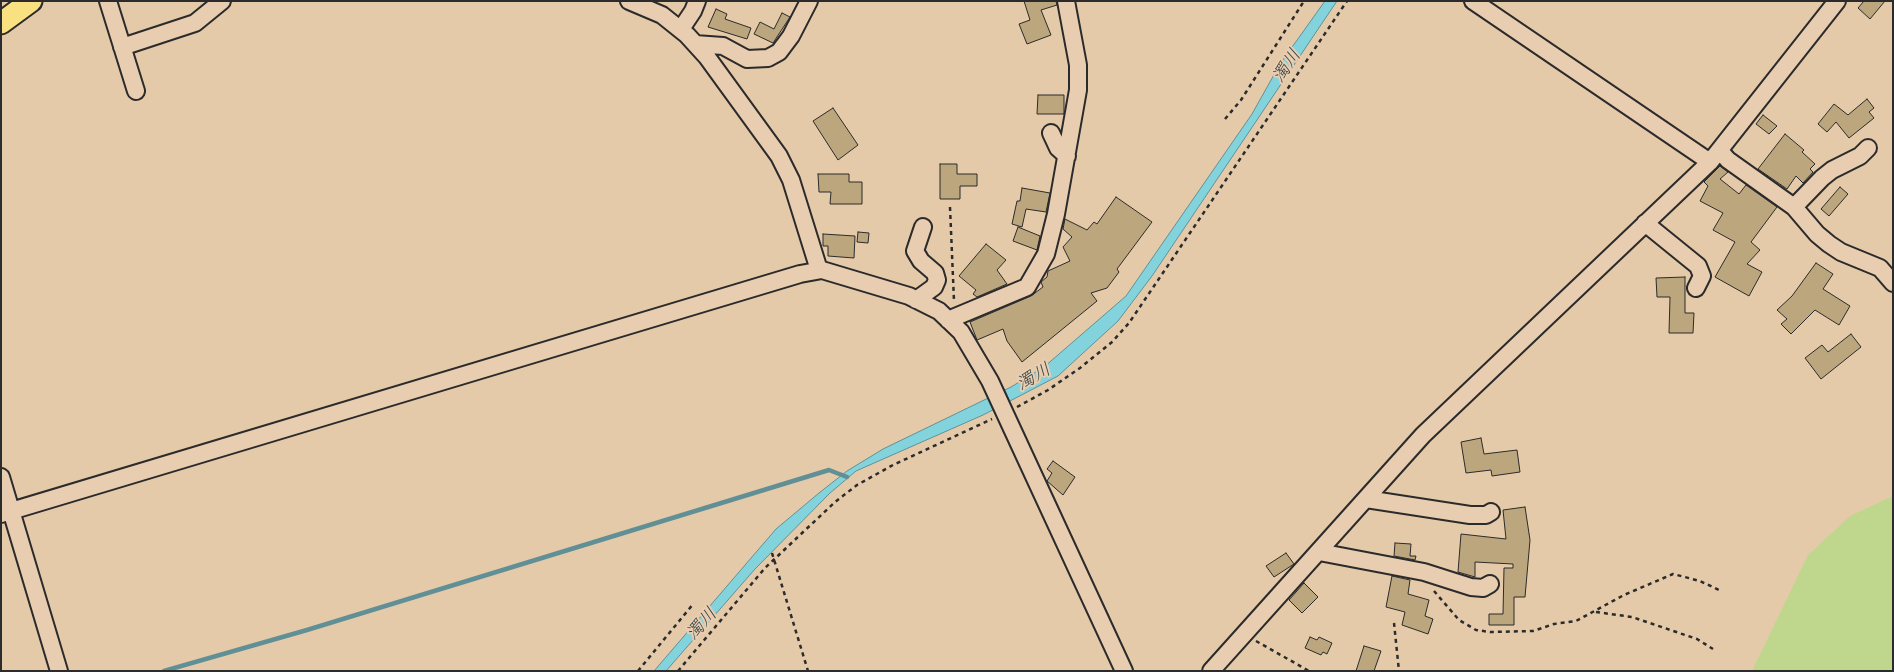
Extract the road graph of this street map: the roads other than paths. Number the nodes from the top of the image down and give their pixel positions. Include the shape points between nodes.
1 (31, 1) edge
2 (108, 1) edge
3 (222, 1) edge
4 (629, 1) edge
5 (697, 1) edge
6 (809, 1) edge
7 (1066, 1) edge
8 (1473, 1) edge
9 (1837, 1) edge
10 (1, 23) edge
11 (681, 29) junction
12 (695, 44) junction
13 (122, 46) junction
14 (136, 91) dead end
15 (1051, 133) dead end
16 (1868, 148) dead end
17 (1067, 156) junction
18 (1715, 156) junction
19 (1794, 207) junction
20 (1645, 223) junction
21 (923, 227) dead end
22 (820, 270) junction
23 (1893, 283) edge
24 (1696, 288) dead end
25 (916, 300) junction
26 (951, 318) junction
27 (1, 476) edge
28 (1366, 499) junction
29 (6, 512) edge
30 (1492, 512) dead end
31 (1318, 552) junction
32 (1490, 584) dead end
33 (59, 671) edge
34 (1124, 671) edge
35 (1211, 671) edge

1 - 10 main road
2 - 13 street
3 - 13 street via 194,23 179,30
4 - 11 street
5 - 11 street
6 - 12 street via 791,36 779,52 768,58 747,59 723,46
7 - 17 street via 1078,65 1078,90
8 - 18 street
9 - 18 street
11 - 12 street
12 - 22 street via 779,156 791,180
13 - 14 street
15 - 17 street via 1058,148
16 - 19 street via 1860,156 1832,170
17 - 26 street via 1046,254 1033,278 1026,287 1006,297
18 - 19 street via 1728,160
18 - 20 street
19 - 23 street via 1829,244 1840,252 1880,268
20 - 24 street via 1698,266 1702,276
20 - 28 street via 1423,435
21 - 25 street via 915,251 935,273 937,280
22 - 25 street via 862,280
22 - 29 street
25 - 26 street
26 - 34 street via 990,381
27 - 29 street
28 - 30 street via 1470,515 1486,516
28 - 31 street
29 - 33 street
31 - 32 street via 1424,572 1471,587 1483,588
31 - 35 street

